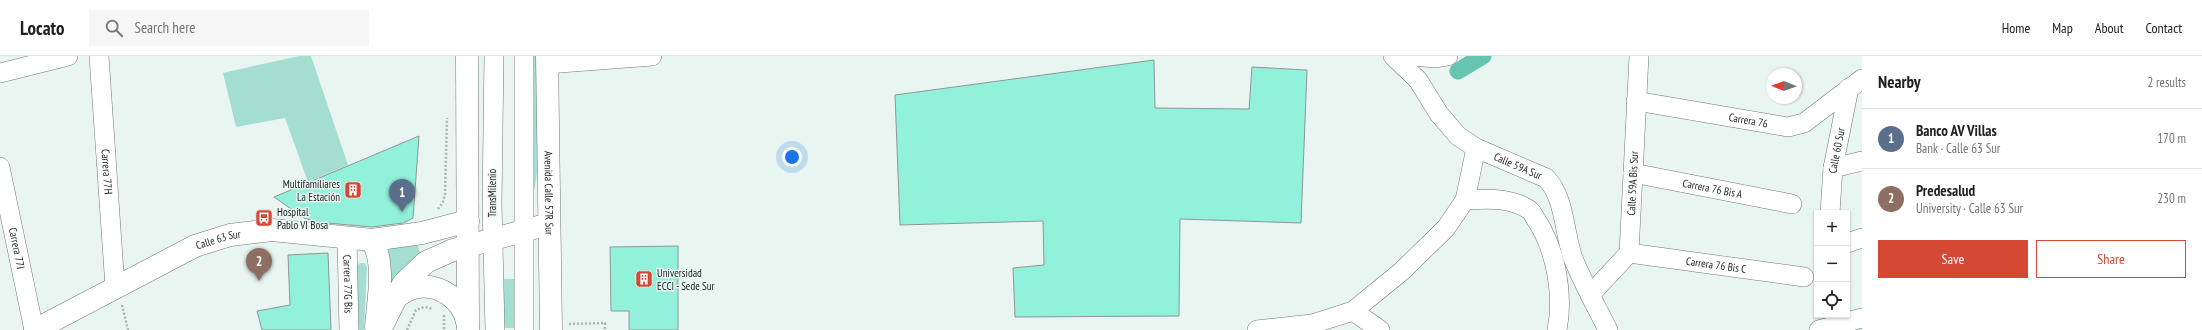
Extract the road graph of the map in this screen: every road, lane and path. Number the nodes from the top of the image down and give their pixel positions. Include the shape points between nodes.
1 (68, 56) edge
2 (99, 56) edge
3 (467, 56) edge
4 (494, 56) edge
5 (524, 56) edge
6 (652, 56) edge
7 (1393, 56) edge
8 (1411, 56) edge
9 (1448, 56) edge
10 (1638, 56) edge
11 (547, 60) edge
12 (0, 73) edge
13 (1858, 82) edge
14 (1636, 101) junction
15 (447, 114) dead end
16 (1476, 148) junction
17 (1862, 162) edge
18 (0, 167) edge
19 (1833, 168) junction
20 (1633, 172) junction
21 (1465, 200) junction
22 (1792, 204) dead end
23 (1830, 210) edge
24 (436, 211) dead end
25 (468, 221) junction
26 (549, 224) junction
27 (524, 232) junction
28 (347, 238) junction
29 (1862, 238) edge
30 (372, 240) junction
31 (493, 240) junction
32 (1850, 242) edge
33 (468, 248) junction
34 (1629, 253) junction
35 (1804, 276) dead end
36 (118, 295) junction
37 (1590, 295) junction
38 (395, 298) junction
39 (437, 310) dead end
40 (444, 311) dead end
41 (1353, 311) junction
42 (1862, 318) edge
43 (1843, 319) edge
44 (551, 327) edge
45 (1311, 327) edge
46 (468, 329) edge
47 (35, 330) edge
48 (128, 330) edge
49 (349, 330) edge
50 (376, 330) edge
51 (380, 330) edge
52 (407, 330) edge
53 (444, 330) edge
54 (494, 330) edge
55 (524, 330) edge
56 (605, 330) edge
57 (1257, 330) edge
58 (1270, 330) edge
59 (1380, 330) edge
60 (1557, 330) edge
61 (1608, 330) edge
62 (1819, 330) edge

1 - 12 street
2 - 36 street, Carrera 77H
3 - 25 main road
4 - 31 street, TransMilenio
5 - 27 street
6 - 11 street
7 - 16 street, Calle 59A Sur via 1418,80 1439,114 1454,132
8 - 9 street
10 - 14 street, Calle 59A Bis Sur
11 - 26 main road, Avenida Calle 57R Sur
13 - 14 street, Carrera 76 via 1795,127
13 - 19 street, Calle 60 Sur
14 - 20 street, Calle 59A Bis Sur
15 - 24 path via 445,194
16 - 21 street
16 - 37 street, Calle 59A Sur via 1541,176 1552,184 1574,259
17 - 19 street
18 - 47 street, Carrera 77I
19 - 23 street, Calle 60 Sur
20 - 22 street, Carrera 76 Bis A
20 - 34 street, Calle 59A Bis Sur
21 - 41 street via 1446,228 1402,271
21 - 60 street via 1506,199 1529,209 1546,235 1558,278 1560,316
25 - 30 main road, Calle 63 Sur via 422,234
25 - 33 main road
26 - 27 main road
26 - 44 main road, Avenida Calle 57R Sur
27 - 31 main road
27 - 55 street
28 - 30 main road, Calle 63 Sur
28 - 36 main road, Calle 63 Sur via 272,230 230,235 195,246
28 - 49 street, Carrera 77G Bis
29 - 32 street
30 - 50 main road via 380,267
31 - 33 main road
31 - 54 street, TransMilenio
33 - 38 main road via 453,250 426,262 403,284
33 - 46 main road
34 - 35 street, Carrera 76 Bis C
34 - 37 street
36 - 47 main road, Calle 63 Sur
36 - 48 path
37 - 61 street, Calle 59A Sur
38 - 46 main road via 405,291 418,287 442,290 458,302 467,319
38 - 51 main road
39 - 52 path via 424,307 416,310
40 - 53 path
41 - 45 street
41 - 59 street
42 - 43 street
43 - 62 street
44 - 56 path via 605,323
45 - 58 street
57 - 58 street

